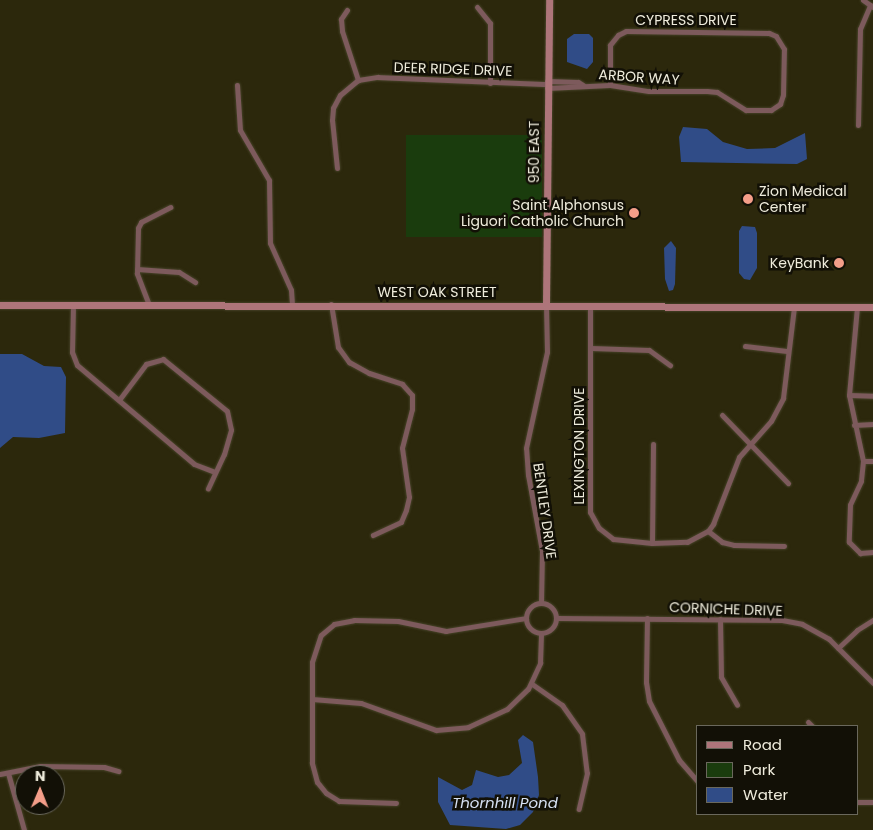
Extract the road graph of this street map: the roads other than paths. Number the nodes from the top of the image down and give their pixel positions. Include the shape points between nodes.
1 (549, 0) edge
2 (863, 0) edge
3 (871, 6) edge
4 (477, 7) dead end
5 (348, 10) dead end
6 (358, 80) junction
7 (490, 83) junction
8 (547, 84) junction
9 (237, 85) dead end
10 (610, 85) junction
11 (776, 107) joint
12 (858, 125) dead end
13 (337, 168) dead end
14 (170, 207) dead end
15 (137, 269) junction
16 (195, 282) dead end
17 (332, 304) junction
18 (590, 304) junction
19 (0, 305) edge
20 (73, 305) junction
21 (149, 305) junction
22 (546, 305) junction
23 (292, 306) junction
24 (794, 307) junction
25 (857, 307) junction
26 (873, 307) edge
27 (745, 346) dead end
28 (590, 348) junction
29 (787, 352) junction
30 (670, 365) dead end
31 (849, 395) junction
32 (873, 396) edge
33 (119, 400) junction
34 (722, 415) dead end
35 (873, 424) edge
36 (854, 425) junction
37 (654, 444) dead end
38 (750, 444) junction
39 (863, 461) junction
40 (873, 461) edge
41 (215, 472) junction
42 (788, 483) dead end
43 (208, 488) dead end
44 (708, 531) junction
45 (373, 535) dead end
46 (652, 542) junction
47 (784, 546) dead end
48 (873, 552) edge
49 (541, 603) junction
50 (526, 618) junction
51 (557, 618) junction
52 (646, 618) junction
53 (720, 619) junction
54 (873, 620) edge
55 (541, 633) junction
56 (838, 648) junction
57 (873, 683) edge
58 (532, 684) junction
59 (312, 699) junction
60 (738, 706) dead end
61 (118, 771) dead end
62 (8, 772) junction
63 (0, 774) edge
64 (696, 780) edge
65 (858, 802) edge
66 (873, 802) edge
67 (396, 803) dead end
68 (579, 809) dead end
69 (24, 830) edge

1 - 8 main road, 950 EAST
2 - 3 street
3 - 12 street via 860,29
4 - 7 street via 490,23
5 - 6 street via 341,19 342,31
6 - 7 street, DEER RIDGE DRIVE via 378,77
6 - 13 street via 343,91 334,108 332,120
7 - 8 street, DEER RIDGE DRIVE
8 - 10 street, ARBOR WAY
8 - 22 main road, 950 EAST
9 - 23 street via 240,130 269,180 270,243 292,290
10 - 11 street, ARBOR WAY via 649,91 717,92 746,110
10 - 11 street, CYPRESS DRIVE via 610,45 626,31 762,32 776,36 784,49 783,95
14 - 15 street via 141,222
15 - 16 street via 179,272
15 - 21 street via 139,283
17 - 22 main road, WEST OAK STREET
17 - 23 main road, WEST OAK STREET
17 - 45 street via 338,347 349,362 402,384 412,395 412,409 402,448 409,497 406,510 401,522
18 - 22 main road, WEST OAK STREET
18 - 24 main road, WEST OAK STREET
18 - 28 street, LEXINGTON DRIVE
19 - 20 main road, WEST OAK STREET
20 - 21 main road, WEST OAK STREET
20 - 33 street via 74,360
21 - 23 main road, WEST OAK STREET
22 - 49 street, BENTLEY DRIVE via 547,352 526,448 542,551
24 - 25 main road, WEST OAK STREET
24 - 29 street
25 - 26 main road, WEST OAK STREET
25 - 31 street
27 - 29 street
28 - 30 street via 649,350
28 - 46 street, LEXINGTON DRIVE via 590,512 599,528 613,539
29 - 38 street via 783,398 771,421
31 - 32 street
31 - 36 street
33 - 41 street via 194,464
33 - 41 street via 146,364 156,359 168,362 230,417 231,430
34 - 38 street
35 - 36 street
36 - 39 street
37 - 46 street
38 - 42 street
38 - 44 street via 739,457
39 - 40 street
39 - 48 street via 860,481 850,505 849,542 860,553
41 - 43 street
44 - 46 street, LEXINGTON DRIVE via 687,542
44 - 47 street via 722,542 734,545
49 - 50 street via 530,607
49 - 51 street via 551,606
50 - 55 street via 529,628
50 - 59 street via 502,619 453,631 385,619 334,624 321,635 314,647
51 - 52 street, CORNICHE DRIVE
51 - 55 street via 552,629
52 - 53 street, CORNICHE DRIVE
52 - 64 street via 646,682 650,701 679,760
53 - 56 street, CORNICHE DRIVE via 782,620 802,624
53 - 60 street via 722,677
54 - 56 street
55 - 58 street via 540,662
56 - 57 street, CORNICHE DRIVE
58 - 59 street via 507,708 474,725 445,731 419,726 354,701
58 - 68 street via 562,705 582,734 587,773
59 - 67 street via 312,769 321,788 332,797 348,802
61 - 62 street via 104,766 40,766
62 - 63 street
62 - 69 street
65 - 66 street

